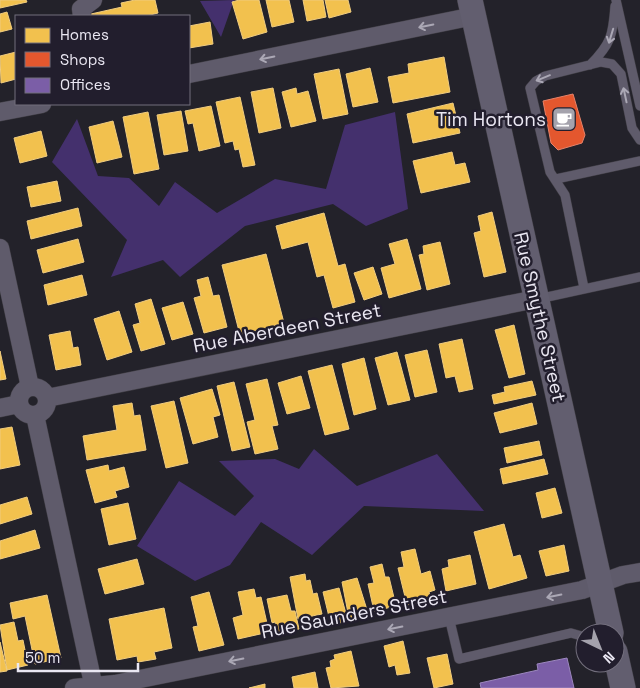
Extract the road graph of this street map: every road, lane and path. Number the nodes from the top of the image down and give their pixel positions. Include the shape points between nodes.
1 (93, 0) edge
2 (616, 0) edge
3 (472, 8) edge
4 (82, 15) edge
5 (590, 65) junction
6 (190, 74) edge
7 (37, 105) edge
8 (640, 106) edge
9 (0, 112) edge
10 (640, 140) edge
11 (640, 162) edge
12 (556, 179) junction
13 (0, 248) edge
14 (640, 277) edge
15 (584, 288) junction
16 (536, 299) junction
17 (30, 387) junction
18 (47, 398) junction
19 (19, 404) junction
20 (0, 408) edge
21 (35, 415) junction
22 (640, 572) edge
23 (601, 584) junction
24 (449, 617) junction
25 (608, 623) edge
26 (575, 634) edge
27 (619, 673) edge
28 (94, 687) edge
29 (74, 688) edge
30 (623, 688) edge

1 - 4 street via 81,9
2 -> 5 lane via 612,35 606,49
2 - 8 lane
3 -> 6 street
3 - 16 main road, Rue Smythe Street
10 -> 5 lane via 632,128 621,74 612,64
5 -> 12 lane via 545,76 530,88 550,172
7 - 9 street
11 - 12 lane
12 - 15 lane via 565,195
13 - 17 street
14 - 15 lane
15 - 16 lane
16 - 18 street, Rue Aberdeen Street
16 - 23 main road, Rue Smythe Street
17 - 18 street via 39,388
17 - 19 street via 19,395
18 - 21 street via 44,411
19 - 20 street
19 - 21 street via 27,414
21 - 28 street
22 - 23 street, Rue Saunders Street
23 -> 24 street, Rue Saunders Street
23 - 25 main road, Rue Smythe Street
24 - 26 lane via 459,659
24 -> 28 street, Rue Saunders Street
27 - 30 main road, Rue Smythe Street
28 - 29 street, Rue Saunders Street

